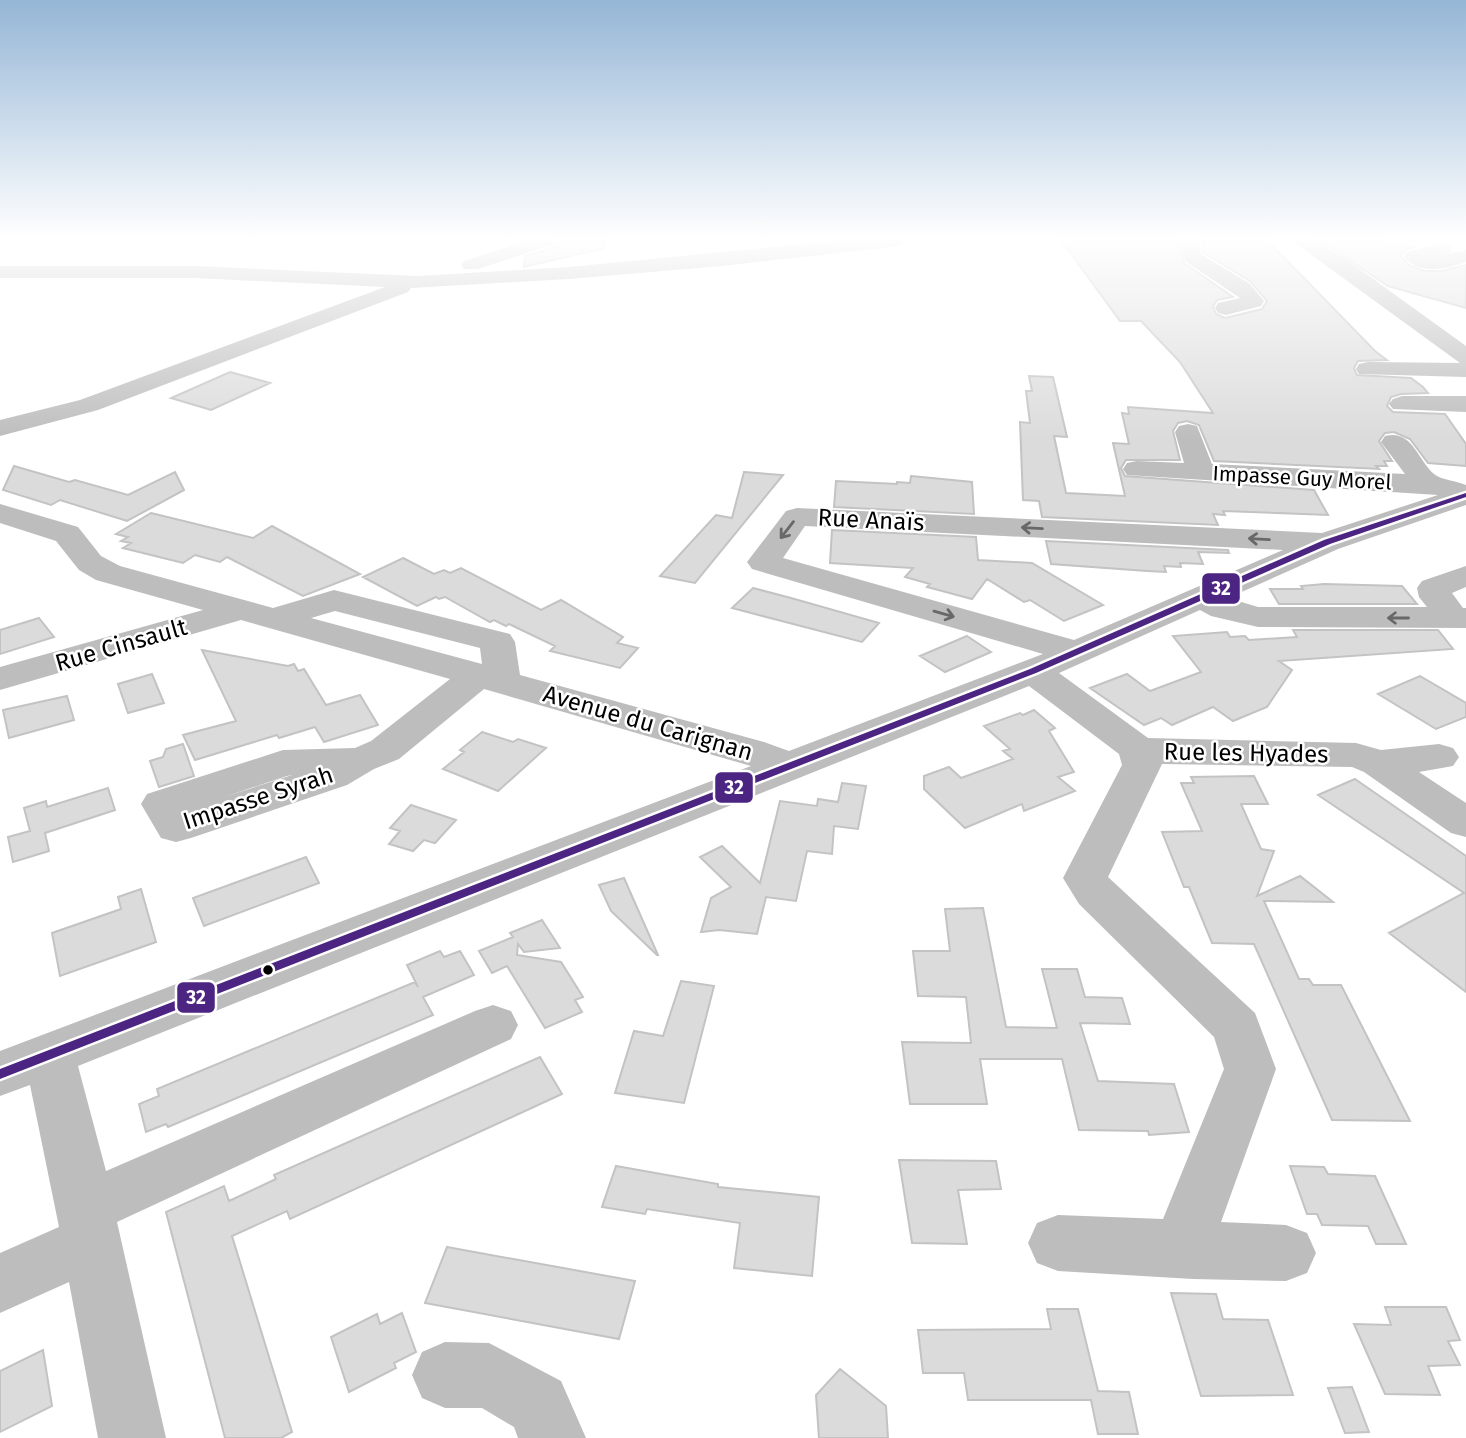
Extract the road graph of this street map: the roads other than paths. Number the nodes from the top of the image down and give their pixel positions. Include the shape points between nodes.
1 (351, 307) edge
2 (1229, 307) edge
3 (1396, 307) edge
4 (1226, 308) dead end
5 (1466, 357) edge
6 (1368, 369) dead end
7 (1466, 370) edge
8 (1402, 404) dead end
9 (1466, 404) edge
10 (0, 428) edge
11 (1188, 432) dead end
12 (1395, 442) dead end
13 (1138, 469) dead end
14 (1201, 473) junction
15 (1427, 484) junction
16 (1465, 495) edge
17 (0, 513) edge
18 (1327, 542) junction
19 (1466, 576) edge
20 (1200, 596) junction
21 (258, 614) junction
22 (1459, 618) edge
23 (1076, 652) junction
24 (1033, 671) junction
25 (491, 678) junction
26 (0, 679) edge
27 (1137, 749) junction
28 (1439, 757) dead end
29 (360, 760) dead end
30 (1378, 763) junction
31 (792, 767) junction
32 (1466, 823) edge
33 (493, 1025) dead end
34 (24, 1065) edge
35 (89, 1224) junction
36 (1058, 1243) dead end
37 (1193, 1251) junction
38 (1286, 1254) dead end
39 (0, 1283) edge
40 (445, 1375) dead end
41 (132, 1438) edge
42 (552, 1438) edge

1 - 10 street via 89,405
2 - 4 street
3 - 5 street
6 - 7 street
8 - 9 street
11 - 14 street
12 - 15 street
13 - 14 street, Impasse Guy Morel
14 - 15 street, Impasse Guy Morel
15 - 16 street, Impasse Guy Morel
16 - 18 street
17 - 21 street, Avenue du Carignan via 67,534 90,563 108,573
18 - 20 street
18 -> 23 street, Rue Anaïs via 797,517 763,562
19 - 22 street via 1434,588 1436,597
22 -> 20 street via 1258,617
20 - 23 street
21 - 25 street, Avenue du Carignan
21 - 26 street, Rue Cinsault
23 - 24 street
24 - 27 street, Rue les Hyades
24 - 31 street
25 - 29 street, Impasse Syrah via 385,750
25 - 31 street, Avenue du Carignan
27 - 30 street, Rue les Hyades via 1356,755
27 - 37 street via 1142,765 1085,878 1095,893 1237,1027 1250,1069 1191,1224
28 - 30 street
30 - 32 street, Rue les Hyades
31 - 34 street
33 - 35 street
34 - 35 street via 69,1132
35 - 39 street
35 - 41 street
36 - 37 street
37 - 38 street
40 - 42 street via 489,1376 538,1404

